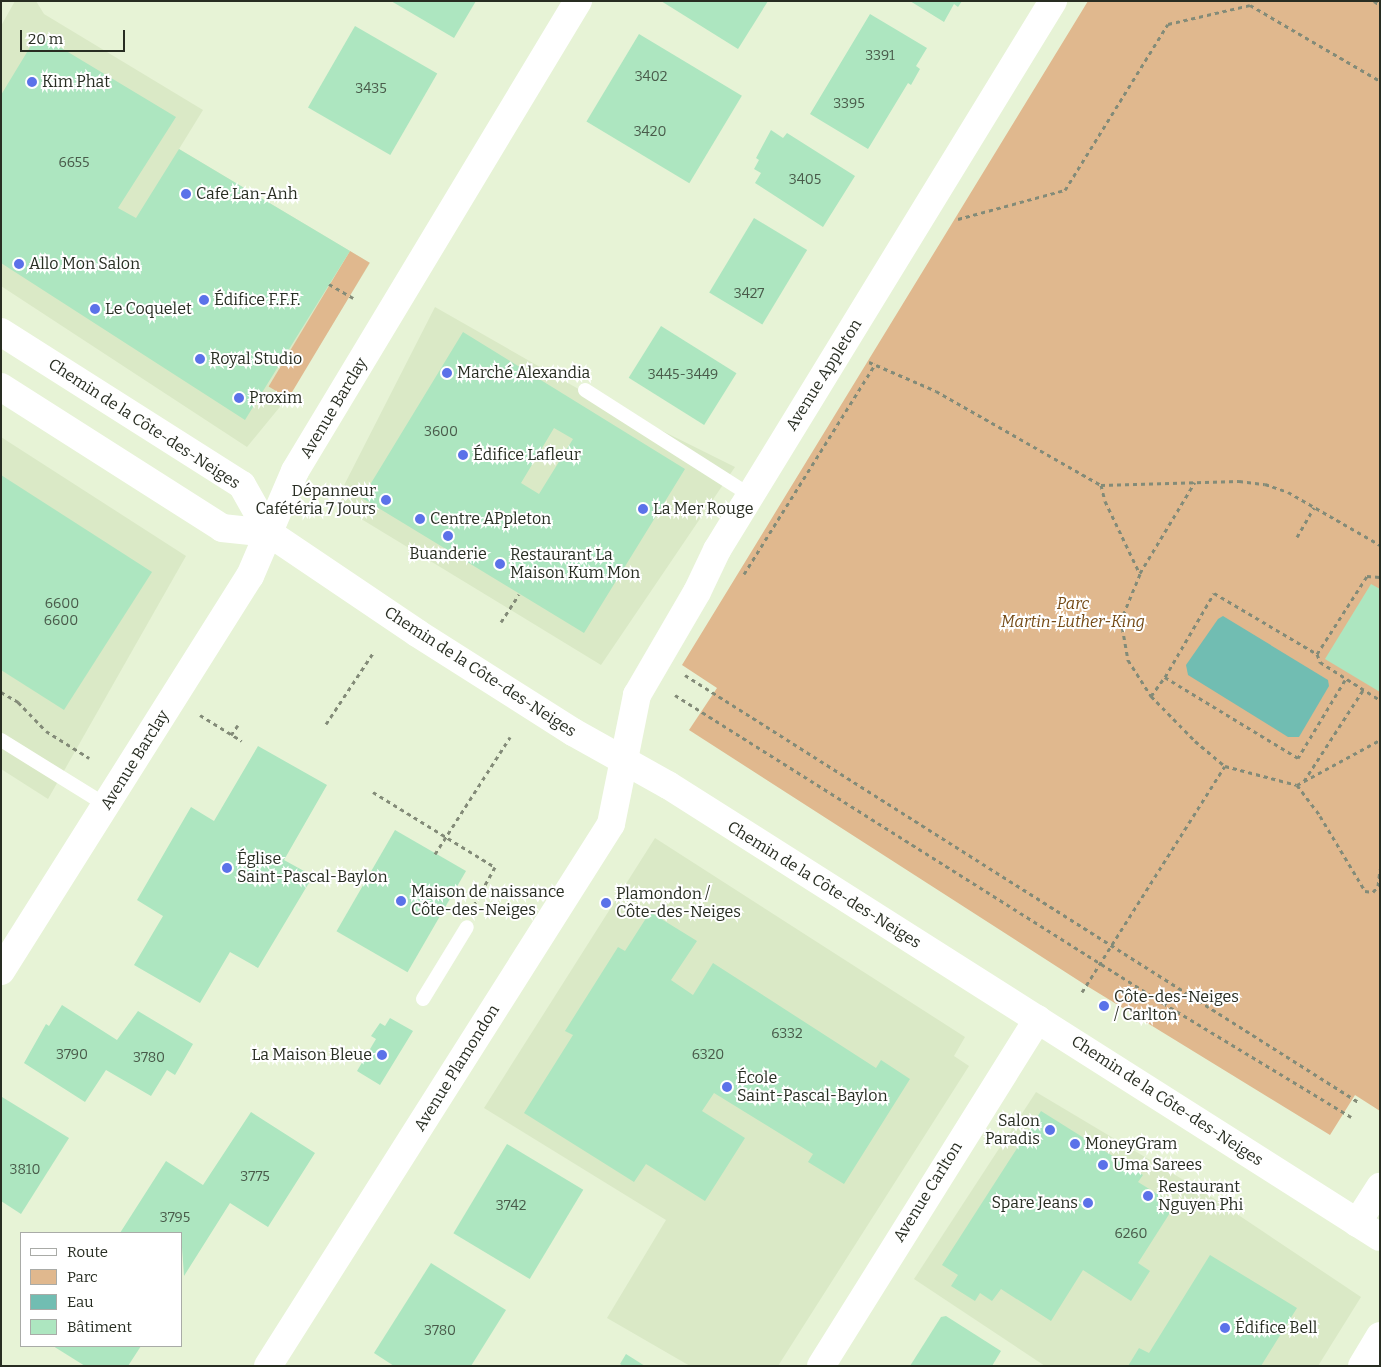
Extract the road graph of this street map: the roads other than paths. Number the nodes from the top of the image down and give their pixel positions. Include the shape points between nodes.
1 (578, 1) edge
2 (1053, 1) edge
3 (1, 332) edge
4 (1, 387) edge
5 (585, 390) dead end
6 (750, 495) junction
7 (269, 533) junction
8 (1, 740) edge
9 (625, 761) junction
10 (106, 805) junction
11 (467, 927) dead end
12 (1, 971) edge
13 (423, 999) dead end
14 (1038, 1019) junction
15 (1380, 1187) edge
16 (1357, 1223) junction
17 (1380, 1237) edge
18 (1380, 1336) edge
19 (268, 1366) edge
20 (821, 1366) edge
21 (1362, 1366) edge

1 - 7 street, Avenue Barclay via 295,472
2 - 6 street, Avenue Appleton
3 - 7 street, Chemin de la Côte-des-Neiges via 242,485
4 - 7 street, Chemin de la Côte-des-Neiges via 222,528
5 - 6 lane
6 - 9 street, Avenue Appleton via 637,695
7 - 9 street, Chemin de la Côte-des-Neiges via 418,633
7 - 10 street, Avenue Barclay via 250,576
8 - 10 lane
9 - 14 street, Chemin de la Côte-des-Neiges
9 - 19 street, Avenue Plamondon via 612,824
10 - 12 street, Avenue Barclay
11 - 13 lane
14 - 16 street, Chemin de la Côte-des-Neiges
14 - 20 street, Avenue Carlton
15 - 16 street
16 - 17 street, Chemin de la Côte-des-Neiges
18 - 21 street

